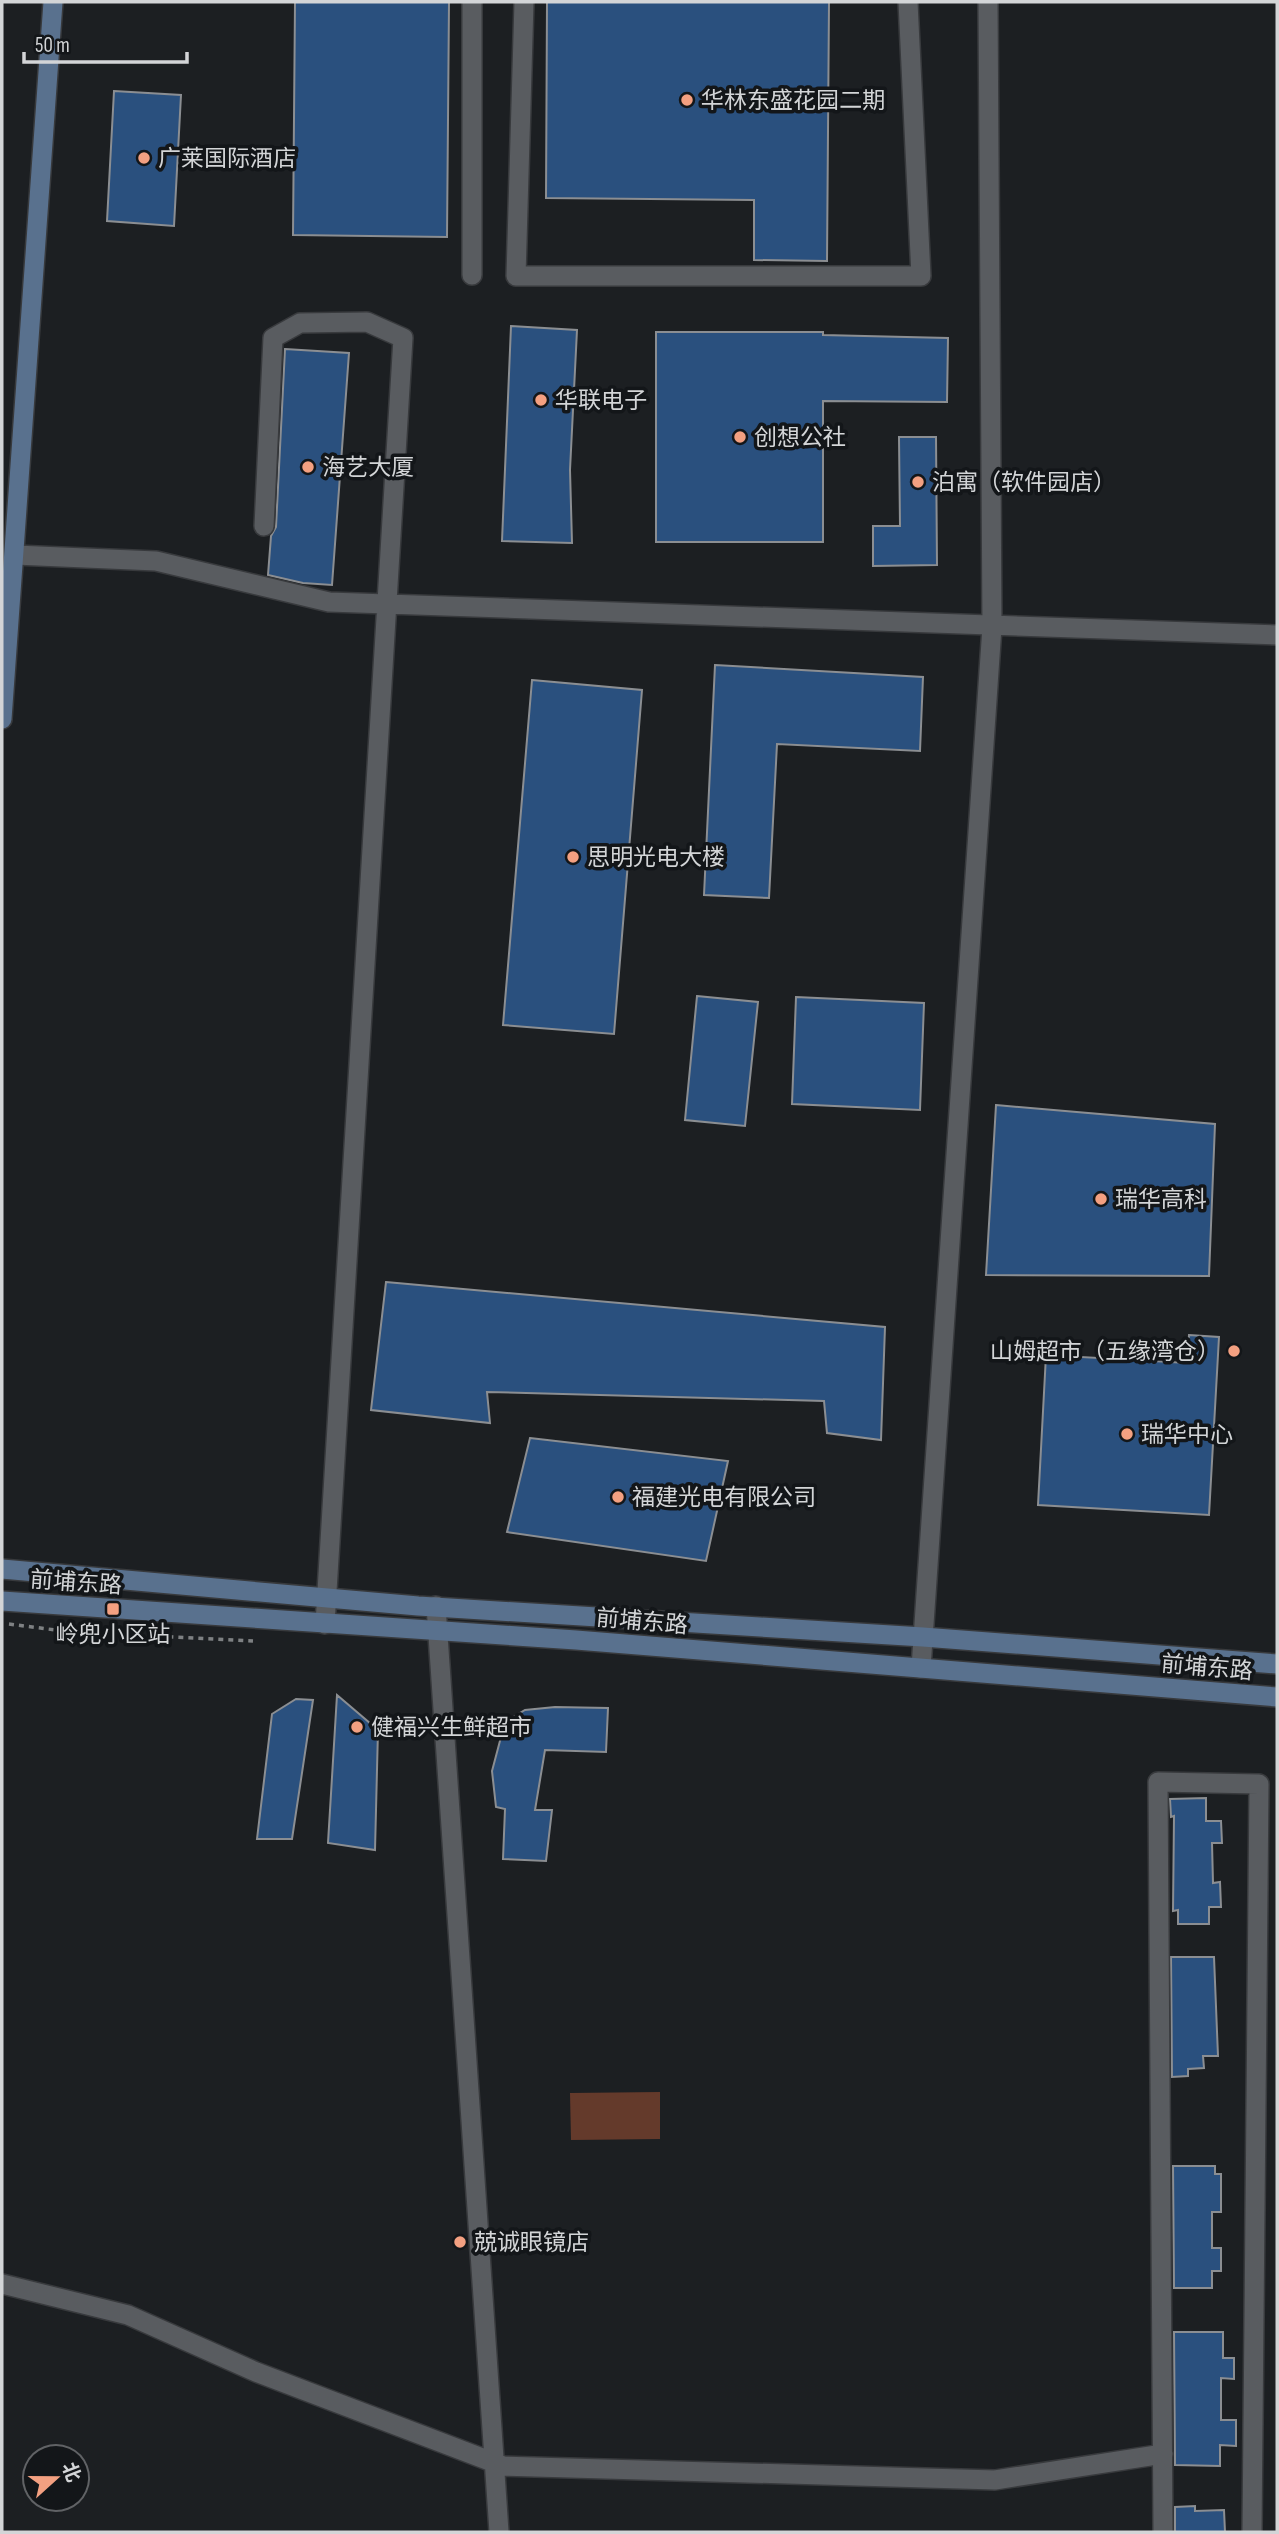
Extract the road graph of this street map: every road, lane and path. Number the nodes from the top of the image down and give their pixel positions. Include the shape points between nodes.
1 (53, 2) edge
2 (472, 2) edge
3 (524, 2) edge
4 (908, 2) edge
5 (988, 2) edge
6 (472, 275) dead end
7 (264, 526) dead end
8 (15, 555) junction
9 (387, 604) junction
10 (992, 627) junction
11 (1277, 635) edge
12 (2, 719) edge
13 (2, 1569) edge
14 (327, 1598) junction
15 (2, 1601) edge
16 (436, 1606) junction
17 (326, 1624) junction
18 (438, 1631) junction
19 (923, 1637) junction
20 (1277, 1664) edge
21 (921, 1668) junction
22 (1277, 1697) edge
23 (2, 2284) edge
24 (1163, 2454) junction
25 (494, 2463) junction
26 (499, 2532) edge
27 (1163, 2532) edge
28 (1252, 2532) edge

1 - 8 main road
2 - 6 street
3 - 4 street via 516,276 921,275
5 - 10 street
7 - 9 street via 273,338 300,323 367,322 403,338
8 - 9 street via 156,561 328,601
8 - 12 main road
9 - 10 street
9 - 14 street
10 - 11 street
10 - 19 street
13 - 14 main road, 前埔东路
14 - 16 main road, 前埔东路
14 - 17 street
15 - 17 main road, 前埔东路
16 - 18 street
16 - 19 main road, 前埔东路
17 - 18 main road, 前埔东路
18 - 21 main road, 前埔东路
18 - 25 street
19 - 20 main road, 前埔东路
19 - 21 street
21 - 22 main road, 前埔东路
23 - 25 street via 128,2315 256,2372
24 - 25 street via 995,2480
24 - 27 street
24 - 28 street via 1158,1782 1259,1784
25 - 26 street

